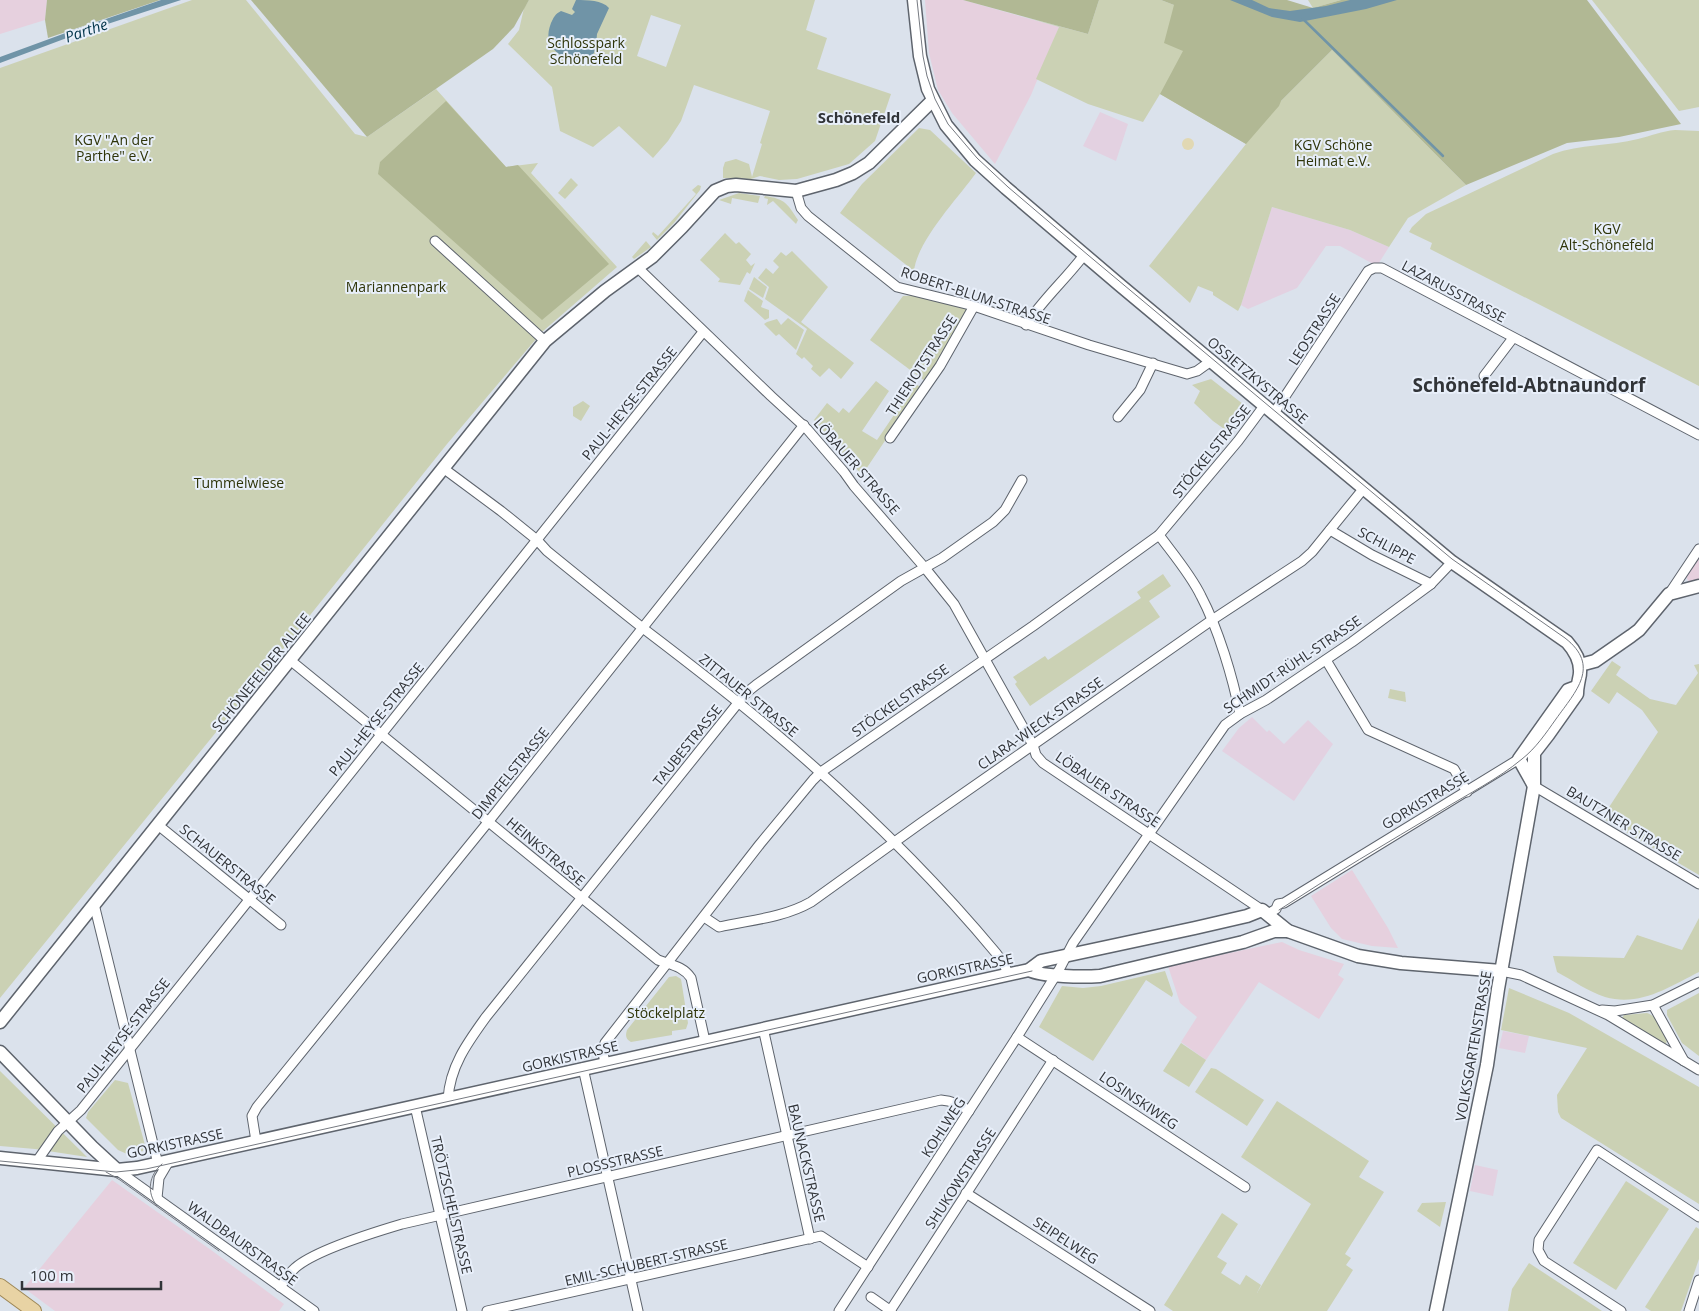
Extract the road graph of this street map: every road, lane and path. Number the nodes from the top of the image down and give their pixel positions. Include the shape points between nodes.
1 (914, 0) edge
2 (933, 100) junction
3 (796, 191) junction
4 (435, 241) dead end
5 (1084, 255) junction
6 (638, 268) junction
7 (1382, 268) joint
8 (974, 306) junction
9 (1026, 325) junction
10 (703, 332) junction
11 (1514, 338) junction
12 (546, 341) junction
13 (1211, 361) junction
14 (1153, 364) junction
15 (1484, 376) dead end
16 (1269, 409) junction
17 (1118, 417) dead end
18 (804, 425) junction
19 (1699, 435) edge
20 (890, 438) dead end
21 (443, 468) junction
22 (1022, 480) dead end
23 (1364, 488) junction
24 (1330, 530) junction
25 (1159, 535) junction
26 (538, 540) junction
27 (1699, 549) edge
28 (1452, 562) junction
29 (925, 568) junction
30 (1431, 584) junction
31 (1699, 586) edge
32 (1669, 594) junction
33 (1212, 620) junction
34 (643, 628) junction
35 (986, 658) junction
36 (290, 660) junction
37 (1326, 660) junction
38 (1580, 665) junction
39 (1576, 687) junction
40 (739, 702) junction
41 (1240, 714) junction
42 (382, 734) junction
43 (1033, 745) junction
44 (1519, 759) junction
45 (821, 772) junction
46 (1534, 786) junction
47 (1468, 792) junction
48 (489, 821) junction
49 (158, 825) junction
50 (1149, 834) junction
51 (895, 842) junction
52 (1699, 884) edge
53 (250, 899) junction
54 (582, 899) junction
55 (94, 904) junction
56 (1265, 912) junction
57 (704, 917) junction
58 (282, 925) dead end
59 (1288, 931) junction
60 (1066, 955) junction
61 (668, 964) junction
62 (1029, 970) junction
63 (1501, 971) junction
64 (1008, 974) junction
65 (1056, 975) junction
66 (1699, 982) edge
67 (1653, 1006) junction
68 (1597, 1010) junction
69 (0, 1022) edge
70 (763, 1028) junction
71 (1017, 1037) junction
72 (705, 1041) junction
73 (128, 1049) junction
74 (0, 1052) edge
75 (1053, 1060) junction
76 (1684, 1062) junction
77 (605, 1064) junction
78 (583, 1068) junction
79 (1699, 1070) edge
80 (448, 1099) junction
81 (415, 1106) junction
82 (969, 1111) junction
83 (69, 1122) junction
84 (787, 1135) junction
85 (256, 1142) junction
86 (0, 1158) edge
87 (37, 1161) junction
88 (163, 1162) junction
89 (117, 1170) junction
90 (608, 1177) junction
91 (1245, 1187) dead end
92 (966, 1193) junction
93 (156, 1198) junction
94 (441, 1214) junction
95 (1699, 1217) edge
96 (810, 1238) junction
97 (868, 1267) junction
98 (631, 1279) junction
99 (1699, 1280) edge
100 (0, 1286) edge
101 (280, 1287) junction
102 (871, 1297) dead end
103 (34, 1311) edge
104 (314, 1311) edge
105 (462, 1311) edge
106 (487, 1311) edge
107 (638, 1311) edge
108 (839, 1311) edge
109 (890, 1311) edge
110 (1150, 1311) edge
111 (1436, 1311) edge
112 (1620, 1311) edge
113 (1689, 1311) edge

1 - 2 main road, OSSIETZKYSTRASSE via 920,56
2 - 3 main road via 869,163 836,180
2 - 5 main road, OSSIETZKYSTRASSE via 952,134 975,160
3 - 6 main road, SCHÖNEFELDER ALLEE via 736,185 715,190 673,237
3 - 8 street, ROBERT-BLUM-STRASSE via 801,208 808,216 897,287
4 - 12 street
5 - 9 street
5 - 13 main road, OSSIETZKYSTRASSE
6 - 10 street, LÖBAUER STRASSE
6 - 12 main road, SCHÖNEFELDER ALLEE
7 - 11 street, LAZARUSSTRASSE
7 - 16 street, LEOSTRASSE via 1368,271
8 - 9 street, ROBERT-BLUM-STRASSE
8 - 20 street, THIERIOTSTRASSE via 940,366
9 - 14 street, ROBERT-BLUM-STRASSE
10 - 18 street, LÖBAUER STRASSE
10 - 26 street, PAUL-HEYSE-STRASSE
11 - 15 street, LAZARUSSTRASSE
11 - 19 street, LAZARUSSTRASSE
12 - 21 main road, SCHÖNEFELDER ALLEE
13 - 14 street, ROBERT-BLUM-STRASSE via 1197,372 1187,374
13 - 16 main road, OSSIETZKYSTRASSE
14 - 17 street via 1140,390
16 - 23 main road, OSSIETZKYSTRASSE
16 - 25 street, STÖCKELSTRASSE
18 - 29 street, LÖBAUER STRASSE
18 - 34 street, DIMPFELSTRASSE
21 - 26 street, ZITTAUER STRASSE
21 - 36 main road, SCHÖNEFELDER ALLEE
22 - 29 street, TAUBESTRASSE via 1005,510 992,522
23 - 24 street, CLARA-WIECK-STRASSE
23 - 28 main road, OSSIETZKYSTRASSE
24 - 30 street, SCHLIPPE
24 - 33 street, CLARA-WIECK-STRASSE via 1302,561
25 - 33 street via 1201,594
25 - 35 street, STÖCKELSTRASSE
26 - 34 street, ZITTAUER STRASSE via 547,551
26 - 42 street, PAUL-HEYSE-STRASSE
27 - 32 street
28 - 30 street, SCHMIDT-RÜHL-STRASSE
28 - 38 main road, OSSIETZKYSTRASSE via 1567,642
29 - 35 street, LÖBAUER STRASSE via 954,604
29 - 40 street, TAUBESTRASSE via 901,581 756,685
30 - 37 street, SCHMIDT-RÜHL-STRASSE
31 - 32 main road
32 - 38 main road via 1639,630 1595,660
33 - 41 street
33 - 43 street, CLARA-WIECK-STRASSE
34 - 40 street, ZITTAUER STRASSE
34 - 48 street, DIMPFELSTRASSE
35 - 43 street, LÖBAUER STRASSE
35 - 45 street, STÖCKELSTRASSE
36 - 42 street, HEINKSTRASSE
36 - 49 main road, SCHÖNEFELDER ALLEE
37 - 41 street, SCHMIDT-RÜHL-STRASSE
37 - 47 street via 1368,730 1454,770
38 - 39 main road
39 - 44 main road, GORKISTRASSE via 1568,690
39 - 46 main road, VOLKSGARTENSTRASSE via 1577,694 1534,753
40 - 45 street, ZITTAUER STRASSE
40 - 54 street, TAUBESTRASSE
41 - 50 street, SCHMIDT-RÜHL-STRASSE via 1222,729
42 - 48 street, HEINKSTRASSE
42 - 53 street, PAUL-HEYSE-STRASSE
43 - 50 street, LÖBAUER STRASSE via 1043,763
43 - 51 street, CLARA-WIECK-STRASSE
44 - 46 main road
44 - 47 street, GORKISTRASSE
45 - 51 street, ZITTAUER STRASSE
45 - 57 street, STÖCKELSTRASSE
46 - 52 street, BAUTZNER STRASSE
46 - 63 main road, VOLKSGARTENSTRASSE
47 - 56 street, GORKISTRASSE
48 - 54 street, HEINKSTRASSE
48 - 85 street, DIMPFELSTRASSE via 257,1107 252,1116
49 - 53 street, SCHAUERSTRASSE
49 - 55 main road, SCHÖNEFELDER ALLEE
50 - 56 street, LÖBAUER STRASSE
50 - 60 street, SCHMIDT-RÜHL-STRASSE
51 - 57 street, CLARA-WIECK-STRASSE via 798,909 719,927
51 - 64 street, ZITTAUER STRASSE via 962,913 1000,958
53 - 58 street, SCHAUERSTRASSE
53 - 73 street, PAUL-HEYSE-STRASSE
54 - 61 street, HEINKSTRASSE via 658,960
54 - 80 street, TAUBESTRASSE via 468,1042 453,1072
55 - 69 main road, SCHÖNEFELDER ALLEE
55 - 73 street
56 - 59 main road, LÖBAUER STRASSE
56 - 60 main road, GORKISTRASSE
57 - 61 street, STÖCKELSTRASSE
59 - 63 main road, LÖBAUER STRASSE via 1363,957
59 - 65 main road, GORKISTRASSE via 1274,931 1243,942 1100,976
60 - 62 main road, GORKISTRASSE via 1041,961
60 - 65 street, KOHLWEG
61 - 72 street, HEINKSTRASSE via 679,966 691,978
61 - 77 street, STÖCKELSTRASSE via 605,1043
62 - 64 main road, GORKISTRASSE
62 - 65 main road, GORKISTRASSE
63 - 68 street, LÖBAUER STRASSE via 1521,975
63 - 111 main road, VOLKSGARTENSTRASSE via 1484,1079
64 - 70 main road, GORKISTRASSE
65 - 71 street, KOHLWEG
66 - 67 street
67 - 68 street
67 - 76 street
68 - 76 street, LÖBAUER STRASSE
70 - 72 main road, GORKISTRASSE
70 - 84 street, BAUNACKSTRASSE
71 - 75 street, LOSINSKIWEG
71 - 82 street, KOHLWEG
72 - 77 main road, GORKISTRASSE
73 - 83 street, PAUL-HEYSE-STRASSE
73 - 88 street
74 - 83 main road
75 - 91 street, LOSINSKIWEG
75 - 92 street, SHUKOWSTRASSE
76 - 79 street, LÖBAUER STRASSE
77 - 78 main road, GORKISTRASSE
78 - 80 main road, GORKISTRASSE
78 - 90 street
80 - 81 main road, GORKISTRASSE
81 - 85 main road, GORKISTRASSE
81 - 94 street, TRÖTZSCHELSTRASSE
82 - 84 street, PLOSSSTRASSE via 951,1101 941,1100
82 - 97 street, KOHLWEG
83 - 87 street, PAUL-HEYSE-STRASSE via 58,1131
83 - 89 main road
84 - 90 street, PLOSSSTRASSE
84 - 96 street, BAUNACKSTRASSE
85 - 88 main road, GORKISTRASSE
86 - 87 main road, GORKISTRASSE
87 - 89 main road, GORKISTRASSE
88 - 89 main road, GORKISTRASSE
88 - 93 street
89 - 93 street, WALDBAURSTRASSE
90 - 94 street, PLOSSSTRASSE
90 - 98 street
92 - 109 street, SHUKOWSTRASSE
92 - 110 street, SEIPELWEG
93 - 101 street, WALDBAURSTRASSE
94 - 101 street, PLOSSSTRASSE via 382,1230 315,1256 294,1269
94 - 105 street, TRÖTZSCHELSTRASSE
95 - 112 street via 1597,1150 1540,1240 1538,1250 1544,1261
96 - 97 street, BAUNACKSTRASSE via 821,1236
96 - 98 street, EMIL-SCHUBERT-STRASSE
97 - 108 street, KOHLWEG
98 - 106 street, EMIL-SCHUBERT-STRASSE
98 - 107 street
99 - 113 street
100 - 103 main road
101 - 104 street, WALDBAURSTRASSE
102 - 109 street, SHUKOWSTRASSE

